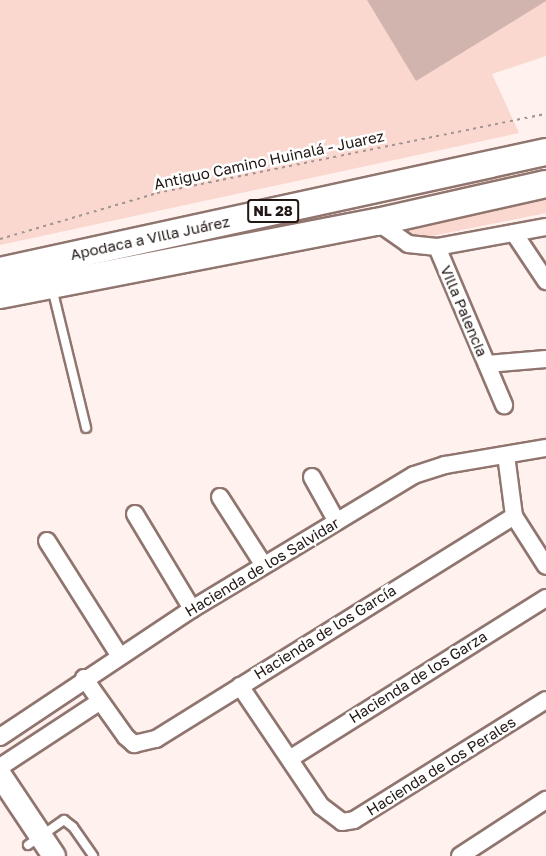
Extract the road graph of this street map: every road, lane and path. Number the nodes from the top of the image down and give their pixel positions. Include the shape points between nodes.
1 (546, 114) edge
2 (546, 152) edge
3 (546, 184) edge
4 (377, 222) junction
5 (211, 225) junction
6 (546, 227) edge
7 (514, 233) junction
8 (0, 239) edge
9 (437, 247) junction
10 (218, 253) junction
11 (0, 271) edge
12 (47, 273) junction
13 (546, 281) edge
14 (0, 295) edge
15 (546, 359) edge
16 (487, 364) junction
17 (504, 405) dead end
18 (86, 428) dead end
19 (546, 448) edge
20 (506, 455) junction
21 (312, 477) dead end
22 (220, 497) dead end
23 (135, 514) dead end
24 (514, 516) junction
25 (337, 522) junction
26 (47, 541) dead end
27 (264, 564) junction
28 (546, 566) edge
29 (546, 598) edge
30 (192, 609) junction
31 (119, 655) junction
32 (84, 678) junction
33 (240, 686) junction
34 (546, 700) edge
35 (99, 702) junction
36 (0, 737) edge
37 (291, 758) junction
38 (0, 767) edge
39 (0, 775) edge
40 (0, 801) edge
41 (543, 806) edge
42 (35, 845) edge
43 (54, 856) edge
44 (93, 856) edge
45 (460, 856) edge

1 - 8 path, Antiguo Camino Huinalá - Juarez via 157,193
2 - 5 main road, Apodaca a Villa Juárez / NL 28
3 - 4 main road, Apodaca a Villa Juárez / NL 28
4 - 9 street, Villa Palencia via 408,244
4 - 10 main road, Apodaca a Villa Juárez / NL 28
5 - 10 main road
5 - 12 main road, Apodaca a Villa Juárez / NL 28
6 - 7 street
7 - 9 street
7 - 13 street
9 - 16 street, Villa Palencia
10 - 12 main road, Apodaca a Villa Juárez / NL 28
11 - 12 main road, Apodaca a Villa Juárez / NL 28
12 - 14 main road, Apodaca a Villa Juárez / NL 28
12 - 18 lane
15 - 16 street
16 - 17 street, Villa Palencia
19 - 20 street, Hacienda de los Salvidar
20 - 24 street
20 - 25 street, Hacienda de los Salvidar via 445,465 414,475
21 - 25 street
22 - 27 street
23 - 30 street
24 - 28 street
24 - 33 street, Hacienda de los García
25 - 27 street, Hacienda de los Salvidar
26 - 31 street
27 - 30 street, Hacienda de los Salvidar
29 - 37 street, Hacienda de los Garza
30 - 31 street, Hacienda de los Salvidar
31 - 32 street, Hacienda de los Salvidar
32 - 35 street
32 - 36 street, Hacienda de los Salvidar
33 - 35 street, Hacienda de los García via 156,739 134,744
33 - 37 street
34 - 37 street, Hacienda de los Perales via 354,820 342,822 333,818
35 - 38 street
39 - 42 main road
40 - 42 main road
41 - 45 street
42 - 43 main road
42 - 44 lane via 58,822 69,822

